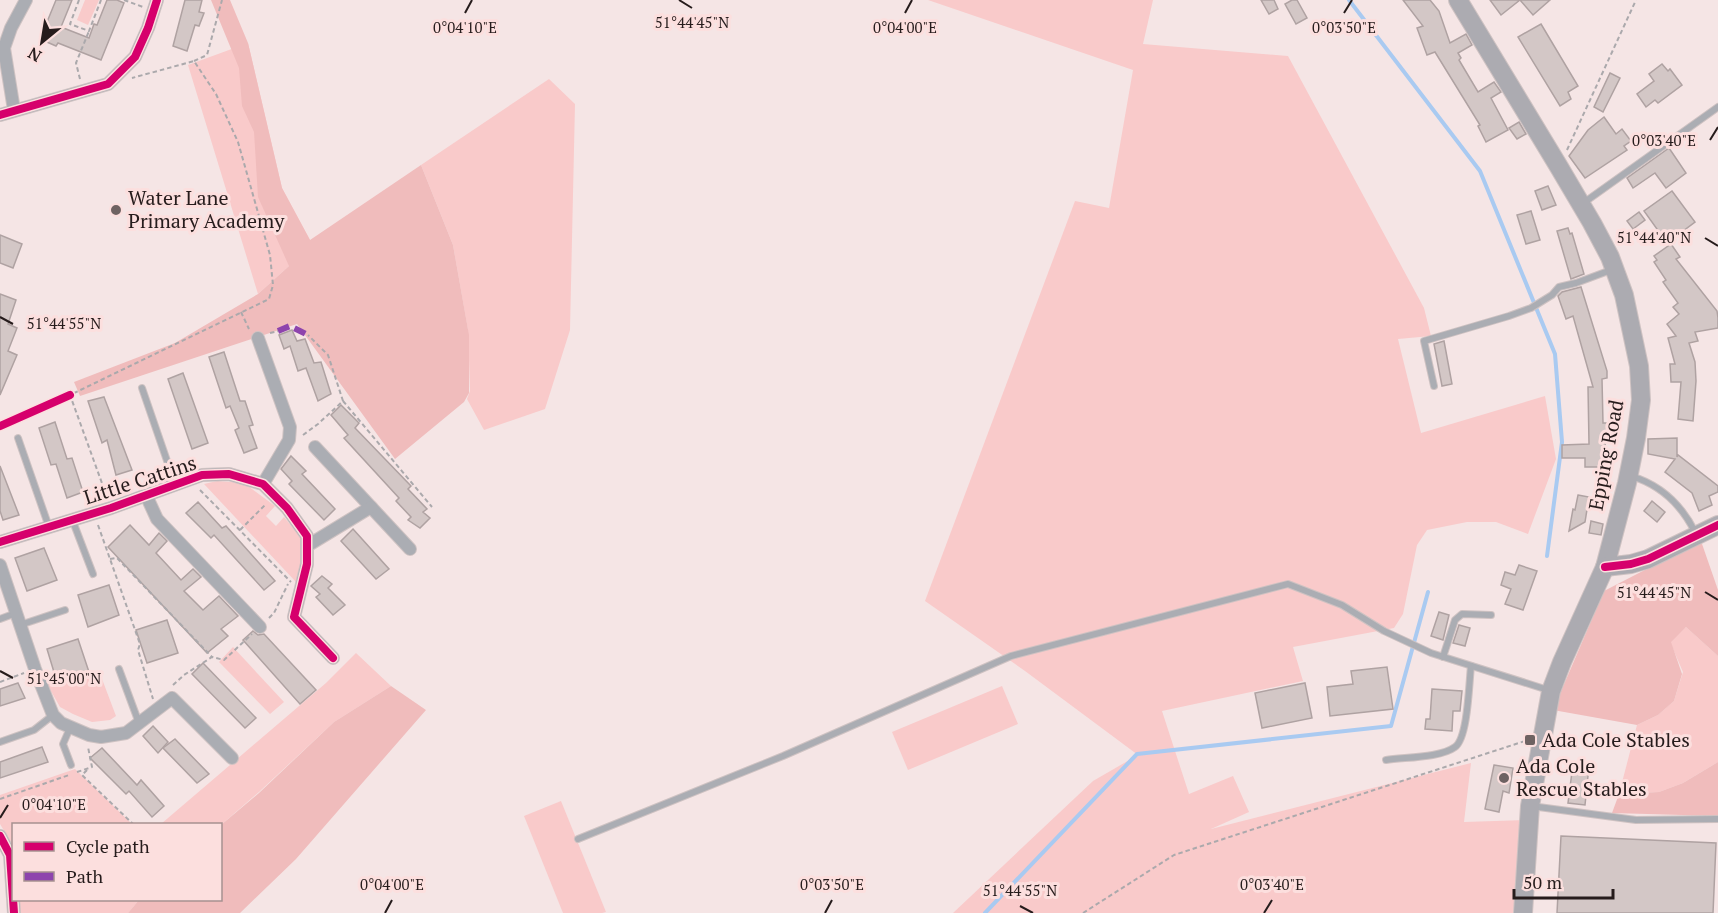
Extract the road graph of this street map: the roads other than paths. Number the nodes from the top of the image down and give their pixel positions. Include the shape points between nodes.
1 (26, 0) edge
2 (1458, 0) edge
3 (155, 6) edge
4 (1718, 107) edge
5 (14, 110) junction
6 (0, 115) edge
7 (1581, 204) junction
8 (1615, 269) junction
9 (254, 334) road end
10 (1434, 386) dead end
11 (142, 387) dead end
12 (18, 438) dead end
13 (315, 447) dead end
14 (1629, 475) junction
15 (175, 484) junction
16 (263, 484) junction
17 (146, 495) junction
18 (370, 507) junction
19 (72, 519) junction
20 (1718, 525) edge
21 (49, 527) junction
22 (1696, 536) junction
23 (0, 542) edge
24 (308, 546) junction
25 (410, 549) dead end
26 (0, 565) edge
27 (1605, 567) junction
28 (93, 574) dead end
29 (65, 610) dead end
30 (1491, 615) dead end
31 (0, 619) edge
32 (18, 619) junction
33 (260, 627) road end
34 (1443, 657) junction
35 (333, 658) dead end
36 (1471, 666) junction
37 (119, 669) dead end
38 (1551, 691) junction
39 (53, 715) junction
40 (140, 723) junction
41 (70, 728) junction
42 (0, 742) edge
43 (232, 758) dead end
44 (1386, 760) dead end
45 (71, 765) dead end
46 (1530, 806) junction
47 (1718, 819) edge
48 (0, 836) edge
49 (578, 839) dead end
50 (12, 884) edge
51 (1523, 913) edge

1 - 5 street via 4,48
2 - 7 main road, Epping Road
3 - 5 street via 135,57 108,84
4 - 7 lane
5 - 6 street
7 - 8 main road, Epping Road
8 - 10 lane via 1559,287 1531,308 1424,341
8 - 14 main road, Epping Road via 1639,366 1641,400
9 - 16 street via 290,427 289,440
11 - 15 lane
12 - 21 lane
13 - 18 street
14 - 22 lane via 1646,480 1670,496
14 - 27 main road, Epping Road
15 - 16 street, Little Cattins via 202,475 229,474
15 - 17 street, Little Cattins
16 - 24 street, Little Cattins via 308,536
17 - 19 street, Little Cattins
17 - 33 street, Little Cattins via 157,519
18 - 24 street
18 - 25 street
19 - 21 street, Little Cattins
19 - 28 lane
20 - 22 main road
21 - 23 street, Little Cattins
22 - 27 main road via 1648,559
24 - 35 street via 294,617
26 - 32 street
27 - 38 main road, Epping Road
29 - 32 lane
30 - 34 lane via 1458,616
31 - 32 lane
32 - 39 street
34 - 36 lane
34 - 49 lane via 1384,631 1342,605 1288,584 1011,656 783,756
36 - 38 lane
36 - 44 lane via 1460,742 1440,753
37 - 40 lane
38 - 46 main road, Epping Road
39 - 41 street
39 - 42 lane via 34,730
40 - 41 street via 126,733 101,737
40 - 43 street via 172,698
41 - 45 lane via 63,744
46 - 47 lane via 1636,820
46 - 51 main road, Epping Road
48 - 50 street via 10,855

